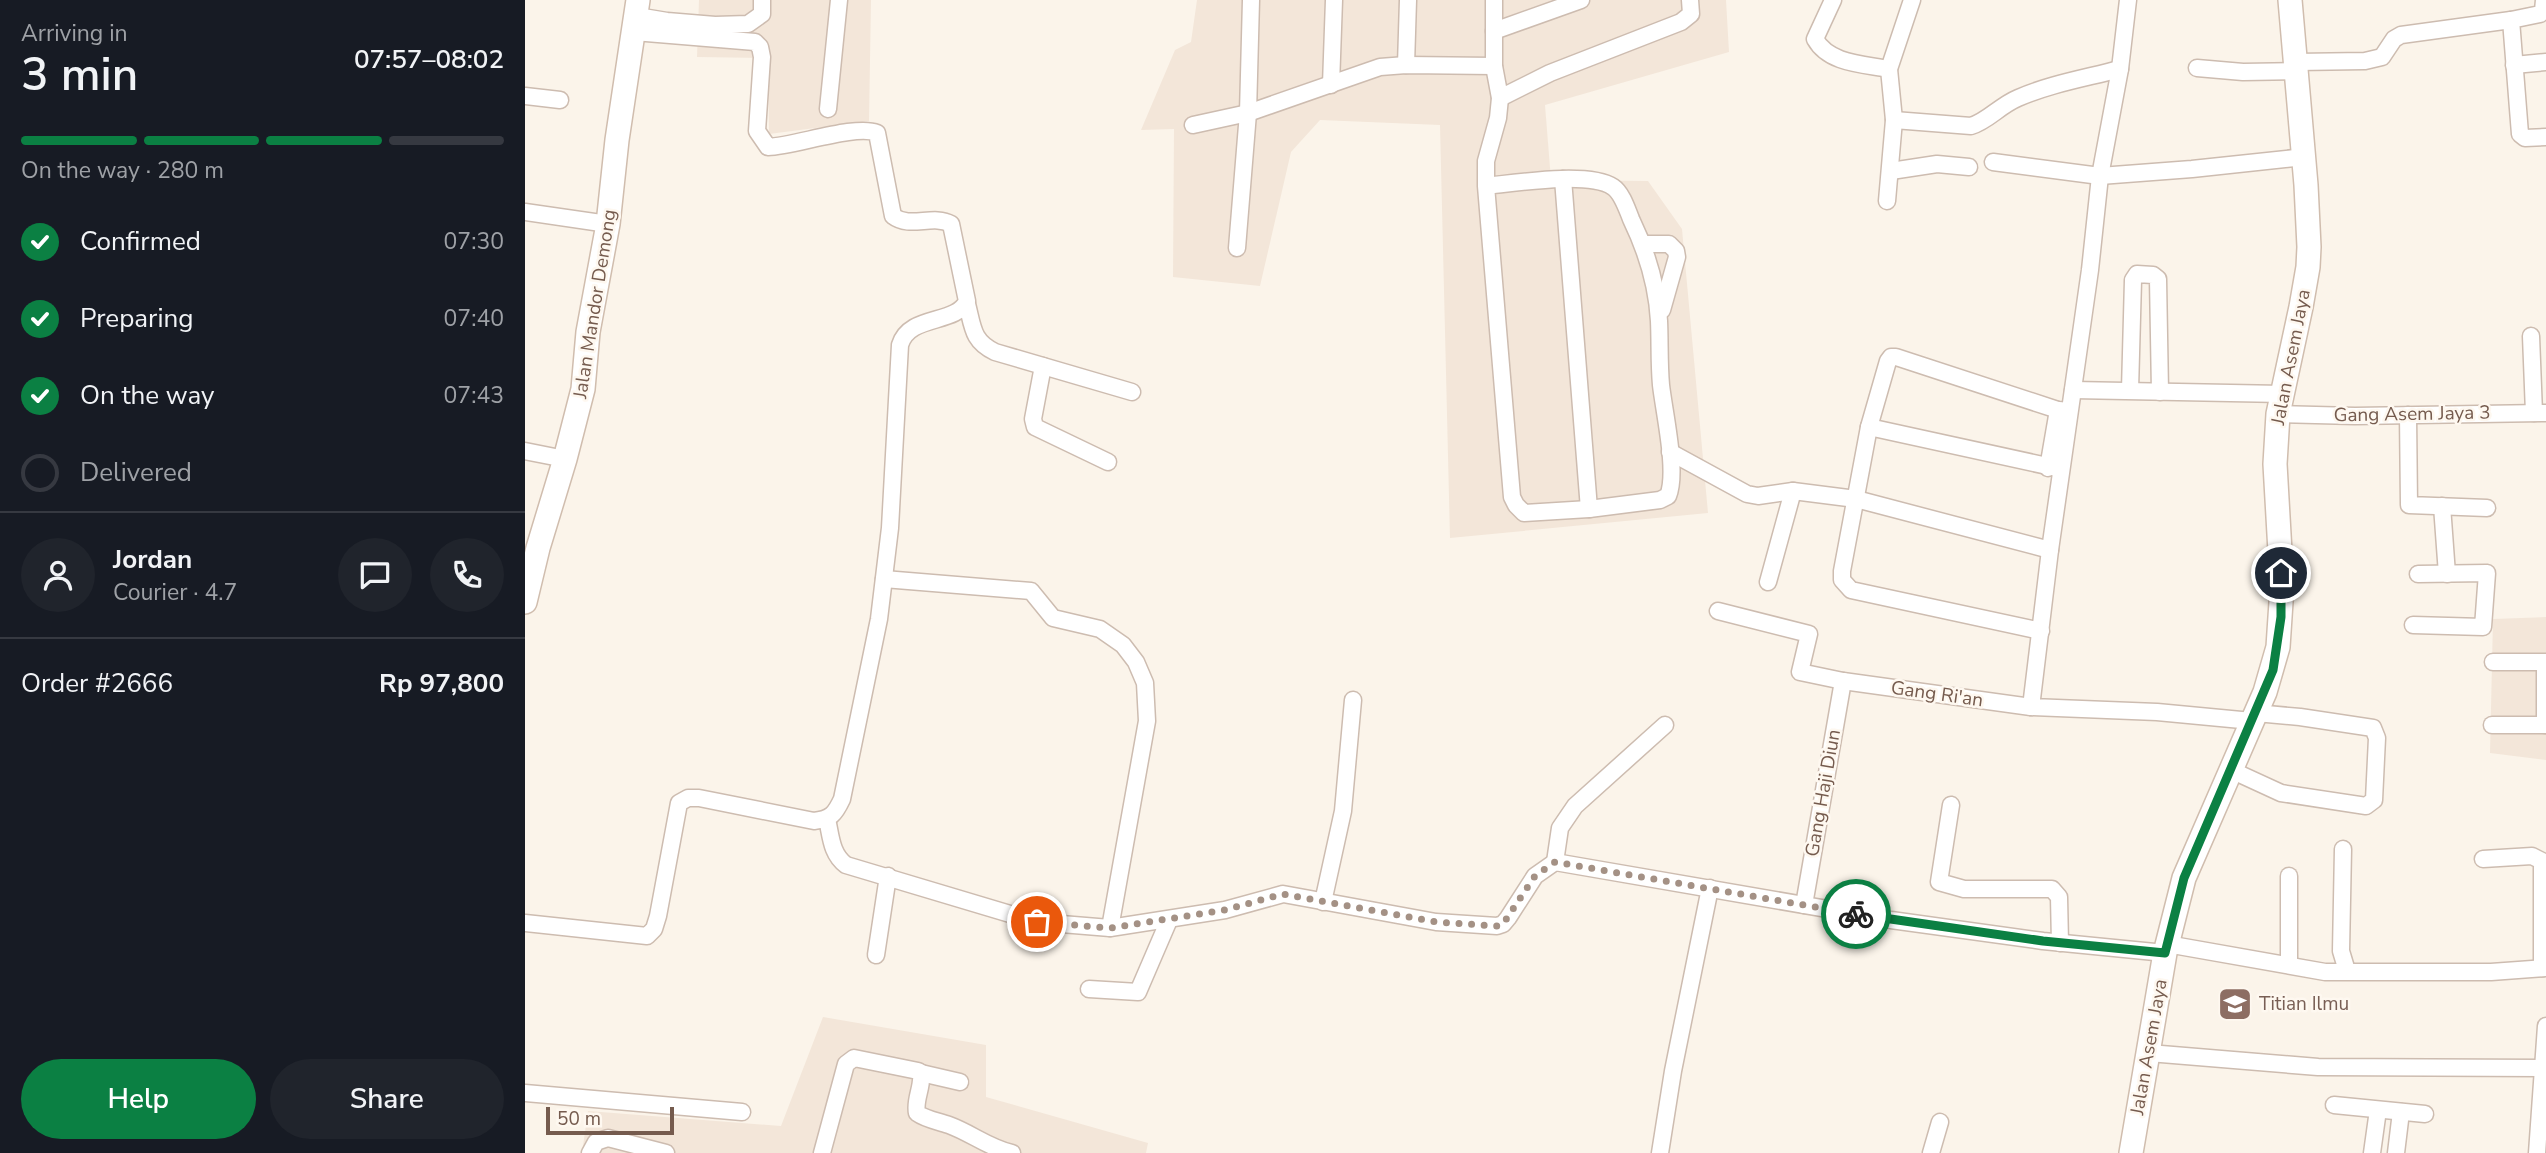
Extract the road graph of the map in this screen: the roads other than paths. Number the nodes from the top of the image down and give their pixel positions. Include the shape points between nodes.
1 (762, 0) edge
2 (839, 0) edge
3 (1251, 0) edge
4 (1334, 0) edge
5 (1408, 0) edge
6 (1494, 0) edge
7 (1581, 0) edge
8 (1691, 0) edge
9 (1833, 0) edge
10 (1912, 0) edge
11 (2128, 0) edge
12 (2290, 0) edge
13 (2544, 0) edge
14 (636, 16) edge
15 (2511, 20) junction
16 (1494, 31) junction
17 (2546, 62) edge
18 (1406, 65) junction
19 (2514, 65) junction
20 (1494, 66) junction
21 (2296, 66) junction
22 (2197, 68) dead end
23 (1888, 69) junction
24 (2120, 69) junction
25 (1331, 85) junction
26 (525, 97) edge
27 (1500, 99) junction
28 (560, 100) dead end
29 (828, 109) dead end
30 (1248, 113) junction
31 (1894, 120) junction
32 (1193, 125) dead end
33 (2546, 136) edge
34 (2304, 157) junction
35 (1993, 162) dead end
36 (1969, 167) dead end
37 (1891, 171) junction
38 (2100, 176) junction
39 (1563, 179) junction
40 (1486, 186) junction
41 (1887, 201) dead end
42 (525, 212) edge
43 (608, 224) junction
44 (1644, 244) junction
45 (1237, 248) dead end
46 (967, 304) junction
47 (1659, 319) junction
48 (2531, 336) dead end
49 (1043, 366) junction
50 (2073, 390) junction
51 (2130, 390) junction
52 (1132, 392) dead end
53 (2159, 392) junction
54 (2280, 404) junction
55 (2064, 411) junction
56 (2540, 413) edge
57 (2408, 415) junction
58 (1870, 427) junction
59 (525, 452) edge
60 (1670, 452) junction
61 (565, 459) junction
62 (1108, 462) dead end
63 (2055, 469) junction
64 (1793, 491) junction
65 (1856, 499) junction
66 (2442, 506) junction
67 (2487, 508) dead end
68 (1588, 509) junction
69 (2050, 550) junction
70 (2418, 574) dead end
71 (2447, 574) junction
72 (884, 579) junction
73 (1768, 582) dead end
74 (525, 602) edge
75 (1718, 611) dead end
76 (2413, 625) dead end
77 (2041, 631) junction
78 (2493, 662) dead end
79 (1843, 681) junction
80 (1353, 700) dead end
81 (2031, 707) junction
82 (2254, 717) junction
83 (1665, 725) dead end
84 (2492, 725) dead end
85 (2545, 725) edge
86 (2231, 770) junction
87 (1951, 805) dead end
88 (827, 819) junction
89 (2343, 849) dead end
90 (2483, 859) dead end
91 (1555, 862) junction
92 (888, 876) junction
93 (2289, 876) dead end
94 (1710, 888) junction
95 (1322, 902) junction
96 (1804, 905) junction
97 (1169, 920) junction
98 (525, 923) edge
99 (1110, 928) junction
100 (2060, 943) junction
101 (2166, 948) junction
102 (876, 955) dead end
103 (2289, 965) junction
104 (2544, 968) edge
105 (2347, 971) junction
106 (1089, 989) dead end
107 (2546, 1026) edge
108 (2148, 1054) junction
109 (2543, 1068) junction
110 (921, 1073) junction
111 (960, 1082) dead end
112 (525, 1093) edge
113 (2334, 1105) dead end
114 (2378, 1110) junction
115 (742, 1112) dead end
116 (2402, 1112) junction
117 (2425, 1114) dead end
118 (1940, 1122) dead end
119 (978, 1147) edge
120 (590, 1153) edge
121 (666, 1153) edge
122 (823, 1153) edge
123 (1012, 1153) edge
124 (1660, 1153) edge
125 (1931, 1153) edge
126 (2131, 1153) edge
127 (2372, 1153) edge
128 (2396, 1153) edge
129 (2537, 1153) edge

1 - 14 street via 762,14 748,24 667,22
2 - 29 street
3 - 30 street
4 - 25 street
5 - 18 street
6 - 16 street
7 - 16 street
8 - 27 street via 1691,14 1681,22 1550,73
9 - 23 street via 1815,39 1820,49 1837,59
10 - 23 street
11 - 24 street
12 - 21 main road, Jalan Asem Jaya
13 - 15 street via 2540,14
14 - 43 main road, Jalan Mandor Demong
14 - 46 street via 755,42 762,57 757,131 768,147 870,130 877,133 893,216 906,222 951,224
15 - 19 street
15 - 21 street via 2401,35 2382,57 2365,61
16 - 20 street
17 - 19 street
18 - 20 street
18 - 25 street via 1380,67
19 - 33 street via 2520,134 2525,138
20 - 27 street
21 - 22 street via 2243,72
21 - 34 main road, Jalan Asem Jaya
23 - 31 street
24 - 31 street via 2019,97 1980,124
24 - 38 street
25 - 30 street
26 - 28 street
27 - 40 street via 1486,161
30 - 32 street
30 - 45 street
31 - 37 street
34 - 38 street
34 - 54 main road, Jalan Asem Jaya via 2308,267
35 - 38 street
36 - 37 street via 1937,164
37 - 41 street
38 - 50 street
39 - 40 street
39 - 44 street via 1615,188
39 - 68 street
40 - 68 street via 1512,497 1524,513
42 - 43 street
43 - 61 main road, Jalan Mandor Demong via 593,298 583,389
44 - 47 street
44 - 47 street via 1669,244 1676,251
46 - 49 street via 981,345
46 - 72 street via 903,335
47 - 60 street via 1660,374
48 - 56 street
49 - 52 street
49 - 62 street via 1035,427
50 - 51 street, Gang Asem Jaya 3
50 - 55 street
51 - 53 street, Gang Asem Jaya 3
51 - 53 street via 2133,280 2137,275 2153,275 2158,279
53 - 54 street, Gang Asem Jaya 3
54 - 57 street, Gang Asem Jaya 3
54 - 82 main road, Jalan Asem Jaya via 2275,464 2281,617 2273,670
55 - 58 street via 1896,356 1888,361
55 - 63 street
56 - 57 street, Gang Asem Jaya 3
57 - 66 street via 2409,505
58 - 63 street
58 - 65 street
59 - 61 street
60 - 64 street via 1747,494
60 - 68 street via 1668,496 1654,502
61 - 74 main road, Jalan Mandor Demong
63 - 69 street
64 - 65 street
64 - 73 street
65 - 69 street
65 - 77 street via 1842,571 1842,580 1851,590
66 - 67 street
66 - 71 street
69 - 77 street
70 - 71 street
71 - 76 street via 2487,573 2483,627
72 - 88 street via 842,799
72 - 99 street via 1031,592 1053,618 1100,629 1123,645 1136,662 1145,684 1147,720
75 - 79 street, Gang Ri'an via 1809,634 1800,672
77 - 81 street
78 - 85 street via 2545,662
79 - 81 street, Gang Ri'an
79 - 96 street, Gang Haji Diun
80 - 95 street via 1343,811
81 - 82 street, Gang Ri'an
82 - 86 main road, Jalan Asem Jaya
82 - 86 street, Gang Ri'an via 2300,716 2373,729 2377,738 2374,800 2367,806 2281,793
83 - 91 street via 1575,806 1560,828
84 - 85 street
86 - 101 main road, Jalan Asem Jaya via 2184,878
87 - 100 street via 1939,882 1965,889 2052,889 2059,897
88 - 92 street via 838,860
88 - 98 street via 814,821 688,798 680,803 658,916 647,936
89 - 105 street via 2341,951
90 - 104 street via 2532,856 2542,861
91 - 94 street
91 - 95 street via 1535,876 1503,924 1497,926 1436,922
92 - 99 street via 1037,922
92 - 102 street
93 - 103 street
94 - 96 street
94 - 124 street
95 - 97 street via 1283,894
96 - 100 street
97 - 99 street
97 - 106 street via 1138,992
100 - 101 street
101 - 103 street
101 - 108 main road, Jalan Asem Jaya
103 - 105 street
104 - 105 street
107 - 109 street
108 - 109 street via 2318,1067
108 - 126 main road, Jalan Asem Jaya
109 - 129 street
110 - 111 street
110 - 119 street via 917,1113 948,1124
110 - 122 street via 850,1060
112 - 115 street
113 - 114 street
114 - 116 street
114 - 127 street
116 - 117 street
116 - 128 street
118 - 125 street
119 - 123 street
120 - 121 street via 596,1142 608,1138

